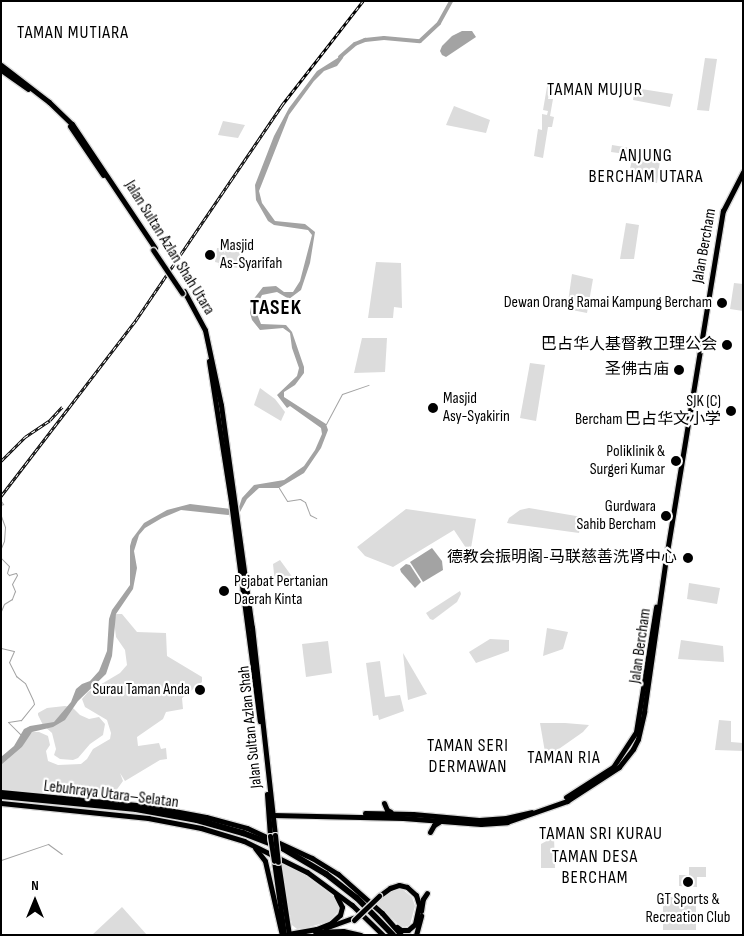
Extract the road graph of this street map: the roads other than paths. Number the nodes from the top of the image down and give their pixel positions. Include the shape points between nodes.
1 (2, 68) edge
2 (743, 170) edge
3 (235, 517) junction
4 (654, 619) junction
5 (654, 643) junction
6 (644, 674) junction
7 (646, 695) junction
8 (638, 725) junction
9 (633, 747) junction
10 (613, 767) junction
11 (1, 792) edge
12 (271, 795) junction
13 (1, 798) edge
14 (1, 803) edge
15 (268, 806) junction
16 (282, 812) junction
17 (386, 812) junction
18 (272, 813) junction
19 (413, 814) junction
20 (532, 814) junction
21 (309, 816) junction
22 (403, 818) junction
23 (507, 818) junction
24 (427, 819) junction
25 (450, 819) junction
26 (481, 824) junction
27 (427, 826) dead end
28 (430, 832) dead end
29 (273, 834) junction
30 (229, 836) junction
31 (276, 862) junction
32 (307, 872) junction
33 (427, 892) dead end
34 (378, 895) junction
35 (421, 912) junction
36 (287, 918) junction
37 (389, 920) junction
38 (314, 931) junction
39 (301, 933) edge
40 (288, 934) edge
41 (361, 935) edge
42 (383, 935) edge
43 (388, 935) edge
44 (393, 935) edge
45 (401, 935) edge
46 (416, 935) edge

1 - 3 main road, Jalan Sultan Azlan Shah Utara, bridge via 49,102 72,124 200,317 208,341
2 - 4 main road, Jalan Bercham via 721,211
2 - 5 main road, Jalan Bercham via 723,211
3 - 12 main road, Jalan Sultan Azlan Shah
3 - 15 main road, Jalan Sultan Azlan Shah
4 - 5 main road
4 - 6 main road, Jalan Bercham
5 - 7 main road, Jalan Bercham
6 - 7 main road
6 - 8 main road, Jalan Bercham
7 - 9 main road, Jalan Bercham via 642,726
8 - 9 main road
8 - 10 main road, Jalan Bercham
9 - 10 main road
9 - 20 main road, Jalan Bercham via 618,767 580,793
10 - 23 main road, Jalan Bercham via 558,801
11 - 37 main road via 147,806 248,828 325,865
12 - 16 main road via 275,808
12 - 18 main road, Jalan Sultan Azlan Shah
13 - 43 highway, Lebuhraya Utara–Selatan via 139,812 242,835 282,852 322,876 355,902
13 - 44 highway, Lebuhraya Utara–Selatan via 136,809 244,833 282,848 326,874 357,898
14 - 30 main road via 138,816
15 - 18 main road
15 - 29 main road, Jalan Sultan Azlan Shah
16 - 17 main road
16 - 18 main road
17 - 19 main road, Jalan Bercham
17 - 19 main road via 384,803 389,811
17 - 22 main road
17 - 24 main road
18 - 21 main road, Jalan Bercham
18 - 29 main road, Jalan Sultan Azlan Shah
19 - 25 main road, Jalan Bercham
20 - 23 main road
20 - 26 main road, Jalan Bercham via 507,822
21 - 22 main road, Jalan Bercham
21 - 29 main road via 281,816 275,822
22 - 24 main road, Jalan Bercham
23 - 25 main road, Jalan Bercham
23 - 26 main road
24 - 25 main road, Jalan Bercham
24 - 27 main road
25 - 26 main road, Jalan Bercham
25 - 28 main road via 436,823
29 - 31 main road, Jalan Sultan Azlan Shah, bridge
30 - 32 main road via 274,854
30 - 40 main road via 255,848 263,857
31 - 36 main road, Jalan Sultan Azlan Shah
31 - 40 main road, Jalan Sultan Azlan Shah via 284,926
32 - 38 main road via 337,896 342,906 336,919
32 - 42 main road via 352,905
33 - 35 main road
34 - 35 main road via 394,884 408,885 419,896
34 - 37 main road via 399,886 411,890 417,898 418,915 411,928 401,930
34 - 38 main road, bridge via 353,919 337,928
35 - 46 main road
36 - 39 main road via 292,929
36 - 40 main road, Jalan Sultan Azlan Shah
37 - 45 main road
38 - 39 main road
38 - 41 main road
39 - 40 main road

